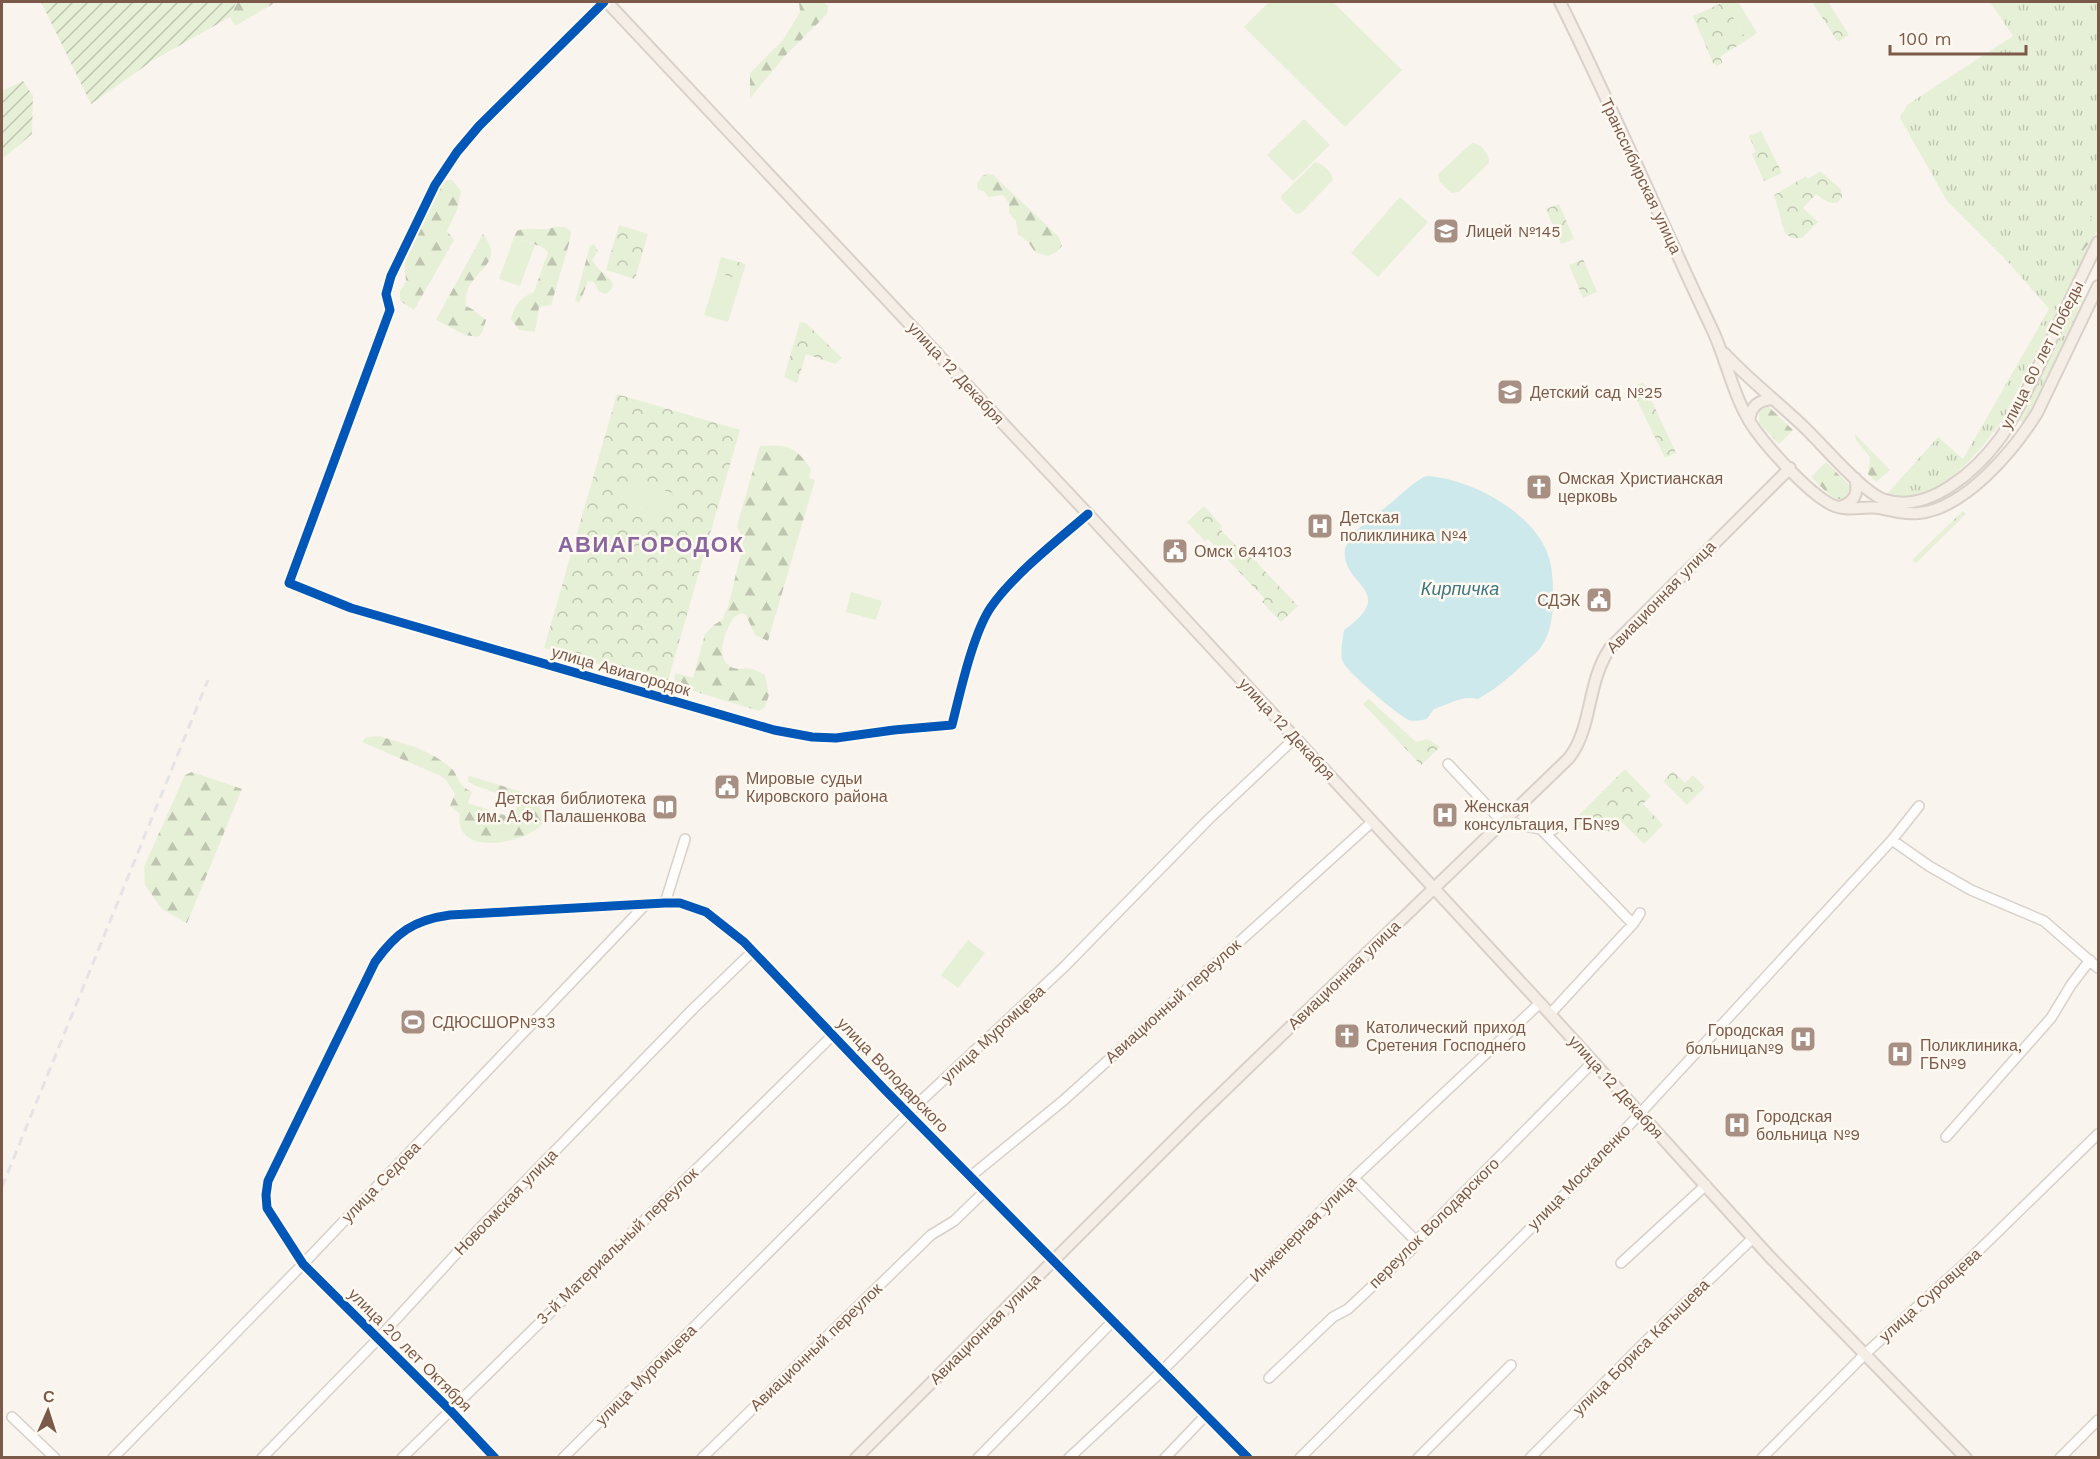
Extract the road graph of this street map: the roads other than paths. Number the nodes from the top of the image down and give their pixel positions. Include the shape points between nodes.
1 (606, 2) edge
2 (1560, 2) edge
3 (2098, 242) edge
4 (2080, 280) junction
5 (2098, 287) edge
6 (1722, 351) junction
7 (1773, 399) junction
8 (1749, 421) junction
9 (1790, 468) junction
10 (1855, 478) junction
11 (1839, 508) junction
12 (1088, 514) junction
13 (1295, 738) junction
14 (1448, 764) dead end
15 (1919, 806) dead end
16 (1505, 820) junction
17 (1372, 822) junction
18 (1541, 829) junction
19 (1553, 830) dead end
20 (685, 839) dead end
21 (1892, 840) junction
22 (1434, 888) junction
23 (665, 903) junction
24 (646, 904) junction
25 (1640, 913) dead end
26 (435, 917) joint
27 (1634, 924) junction
28 (753, 951) junction
29 (2090, 960) junction
30 (2098, 968) edge
31 (1540, 1003) junction
32 (1550, 1014) junction
33 (832, 1035) junction
34 (1593, 1062) junction
35 (908, 1113) junction
36 (1641, 1113) junction
37 (2098, 1134) edge
38 (1946, 1137) dead end
39 (971, 1176) junction
40 (1354, 1178) junction
41 (1706, 1185) junction
42 (985, 1191) junction
43 (1753, 1238) junction
44 (1416, 1242) junction
45 (1054, 1262) junction
46 (1621, 1263) dead end
47 (303, 1264) junction
48 (1113, 1321) junction
49 (378, 1339) junction
50 (1865, 1354) junction
51 (1511, 1365) dead end
52 (1162, 1371) junction
53 (1269, 1377) dead end
54 (450, 1410) junction
55 (1206, 1415) junction
56 (12, 1417) dead end
57 (2098, 1419) edge
58 (56, 1458) edge
59 (113, 1458) edge
60 (262, 1458) edge
61 (402, 1458) edge
62 (495, 1458) edge
63 (563, 1458) edge
64 (702, 1458) edge
65 (856, 1458) edge
66 (978, 1458) edge
67 (1069, 1458) edge
68 (1165, 1458) edge
69 (1248, 1458) edge
70 (1300, 1458) edge
71 (1418, 1458) edge
72 (1530, 1458) edge
73 (1762, 1458) edge
74 (1966, 1458) edge
75 (2060, 1458) edge

1 - 12 main road, улица 12 Декабря
1 - 12 street, улица Авиагородок via 479,126 435,185 391,276 386,294 390,310 289,583 351,608 774,730 836,738 952,725 981,625 991,607 1030,565
2 - 6 main road, Транссибирская улица
3 - 4 main road, улица 60 лет Победы
4 - 5 main road
4 - 10 main road, улица 60 лет Победы via 2011,422 1983,458 1930,499 1917,502 1892,502 1875,495
5 - 11 main road, улица 60 лет Победы via 2027,429 1971,488 1944,506 1920,513
6 - 7 main road, улица 60 лет Победы
6 - 8 main road
7 - 8 main road via 1756,404
7 - 10 main road, улица 60 лет Победы
8 - 9 main road
9 - 11 main road via 1823,501
9 - 16 main road, Авиационная улица via 1610,648 1595,678 1577,748
10 - 11 main road via 1855,497
12 - 13 main road, улица 12 Декабря
13 - 17 main road, улица 12 Декабря
13 - 35 street, улица Муромцева via 1208,820 1064,967
14 - 16 street
15 - 21 street, улица Москаленко
16 - 18 street
16 - 22 main road, Авиационная улица
17 - 22 main road, улица 12 Декабря
17 - 39 street, Авиационный переулок via 1064,1100
18 - 19 street
18 - 27 street
20 - 23 street
21 - 29 street via 1971,890 2044,921
21 - 36 street, улица Москаленко
22 - 31 main road, улица 12 Декабря
22 - 45 main road, Авиационная улица via 1200,1114
23 - 24 street, улица Володарского
23 - 28 street, улица Володарского via 693,906 706,912
24 - 26 street, улица Володарского
24 - 47 street, улица Седова
25 - 27 street
26 - 47 street, улица 20 лет Октября via 397,935 375,962 268,1181 267,1208
27 - 32 street
28 - 33 street, улица Володарского
28 - 49 street, Новоомская улица via 486,1221
29 - 30 street
29 - 38 street via 2052,1018
31 - 32 main road, улица 12 Декабря
31 - 40 street, Инженерная улица
32 - 34 main road, улица 12 Декабря
33 - 35 street, улица Володарского
33 - 54 street, 3-й Материальный переулок
34 - 36 main road, улица 12 Декабря
34 - 44 street, переулок Володарского
35 - 39 street, улица Володарского
35 - 63 street, улица Муромцева
36 - 41 main road, улица 12 Декабря
36 - 70 street, улица Москаленко
37 - 50 street, улица Суровцева
39 - 42 street, улица Володарского
40 - 44 street
40 - 52 street, Инженерная улица
41 - 43 main road, улица 12 Декабря
41 - 46 street
42 - 45 street, улица Володарского
42 - 64 street, Авиационный переулок via 954,1221 931,1235
43 - 50 main road, улица 12 Декабря
43 - 72 street, улица Бориса Катышева
44 - 53 street, переулок Володарского via 1348,1309 1333,1317
45 - 48 street, улица Володарского
45 - 65 main road, Авиационная улица
47 - 49 street, улица 20 лет Октября
47 - 59 street, улица Седова
48 - 52 street, улица Володарского
48 - 66 street
49 - 54 street, улица 20 лет Октября
49 - 60 street, Новоомская улица
50 - 73 street, улица Суровцева
50 - 74 main road, улица 12 Декабря
51 - 71 street
52 - 55 street, улица Володарского
52 - 67 street, Инженерная улица
54 - 61 street, 3-й Материальный переулок
54 - 62 street, улица 20 лет Октября
55 - 68 street
55 - 69 street, улица Володарского
56 - 58 street
57 - 75 street

